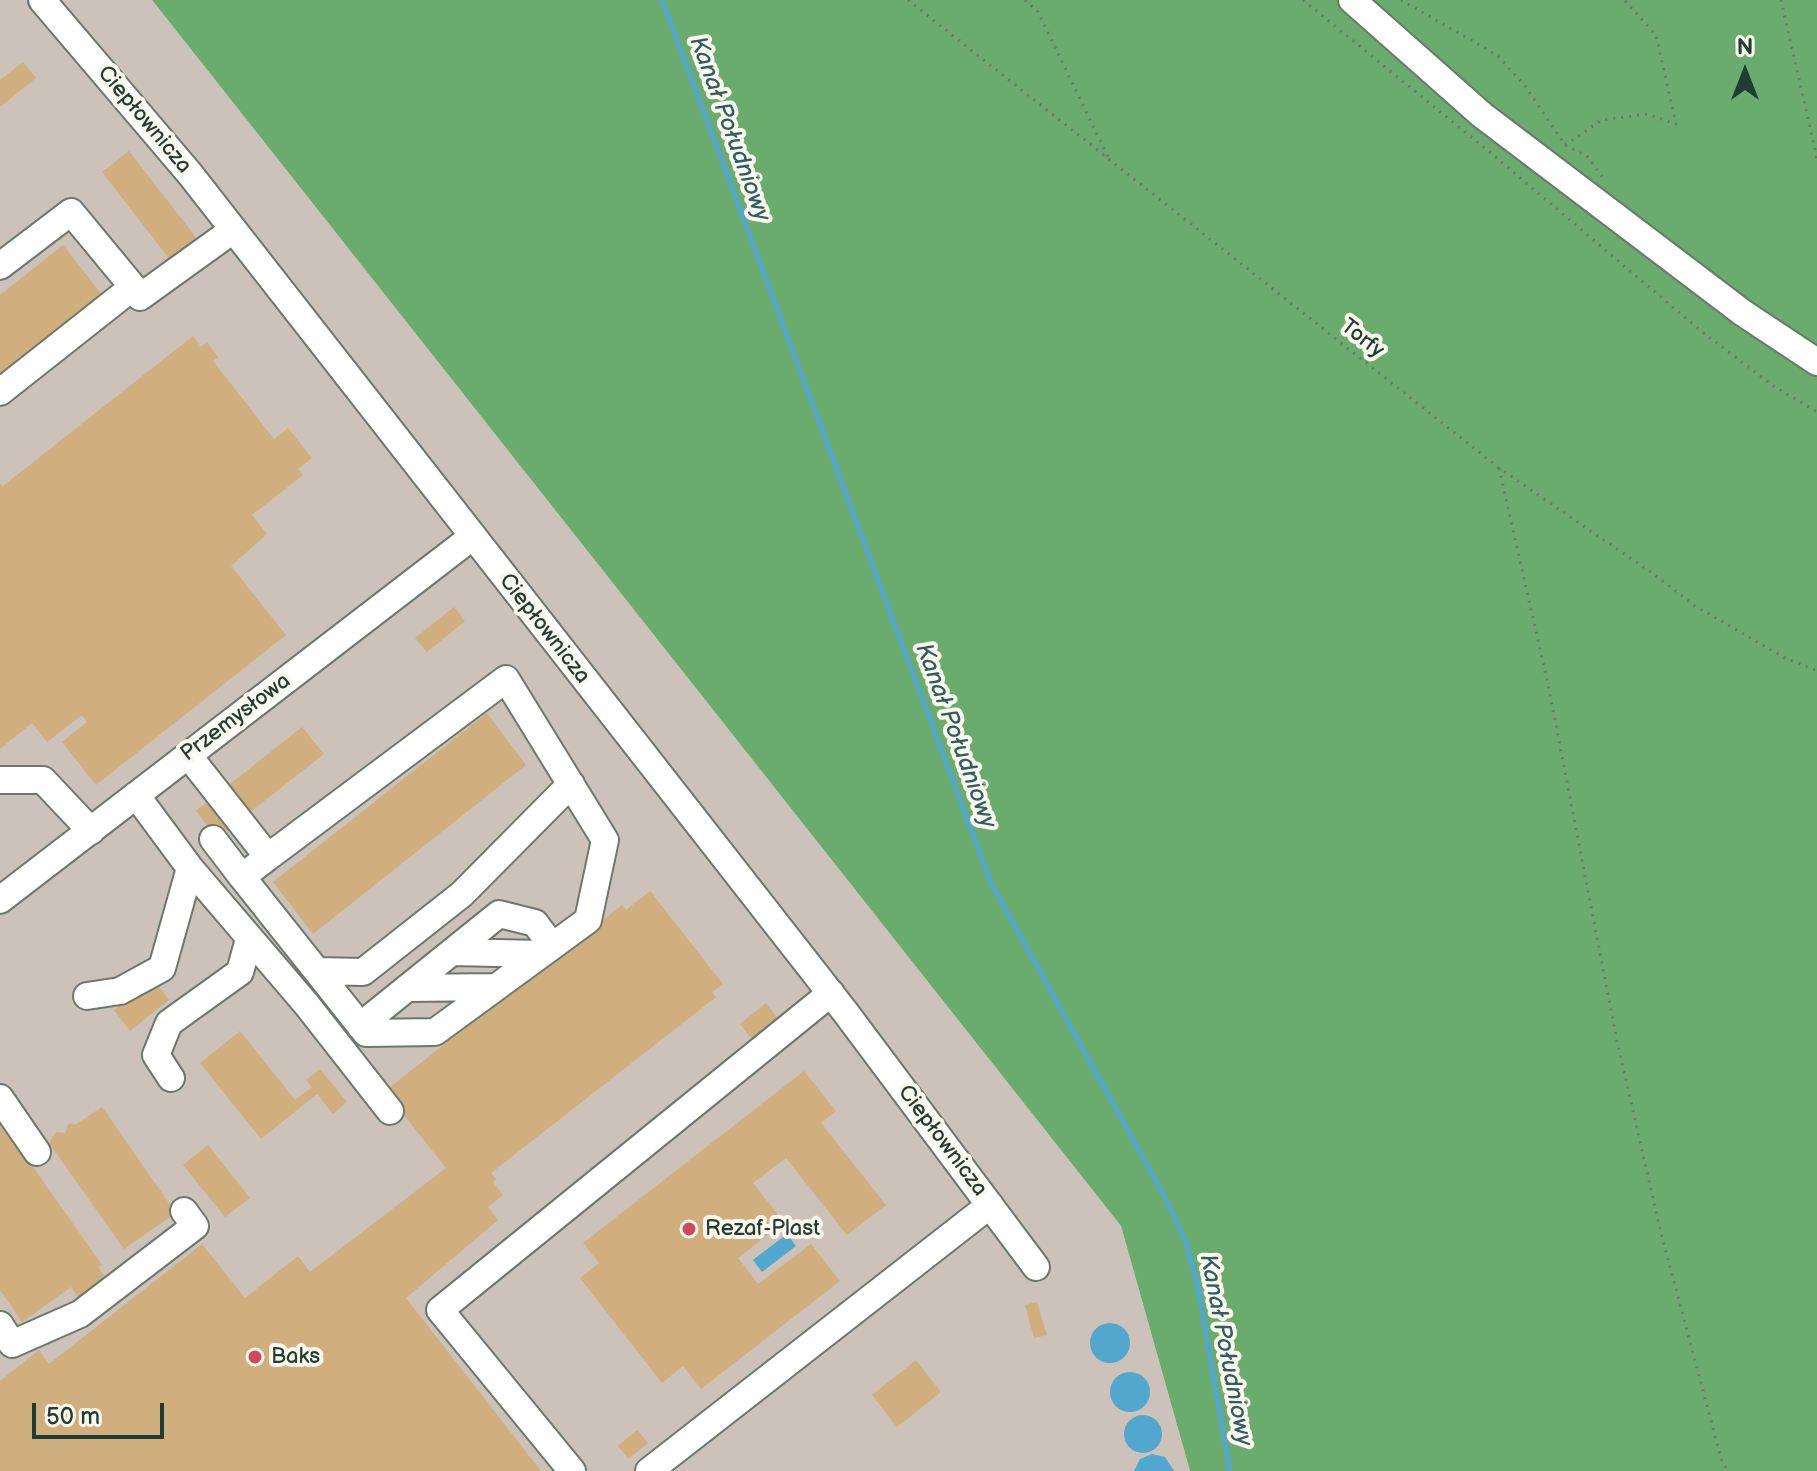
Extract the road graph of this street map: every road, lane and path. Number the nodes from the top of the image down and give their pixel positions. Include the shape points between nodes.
1 (42, 0) edge
2 (908, 0) edge
3 (1025, 0) edge
4 (1303, 0) edge
5 (1352, 0) edge
6 (1401, 0) edge
7 (1624, 0) edge
8 (1781, 0) edge
9 (1565, 145) junction
10 (1817, 158) edge
11 (1110, 160) junction
12 (1616, 217) junction
13 (233, 230) junction
14 (0, 266) edge
15 (133, 287) junction
16 (1817, 362) edge
17 (0, 392) edge
18 (1817, 412) edge
19 (1499, 468) junction
20 (472, 537) junction
21 (1817, 671) edge
22 (188, 755) junction
23 (0, 780) edge
24 (571, 784) junction
25 (136, 795) junction
26 (91, 831) junction
27 (213, 839) dead end
28 (268, 857) junction
29 (190, 868) junction
30 (242, 877) junction
31 (0, 900) edge
32 (249, 939) junction
33 (546, 950) junction
34 (452, 952) junction
35 (317, 971) junction
36 (496, 987) junction
37 (407, 988) junction
38 (831, 993) junction
39 (87, 996) dead end
40 (360, 1026) junction
41 (171, 1078) dead end
42 (0, 1098) edge
43 (390, 1111) dead end
44 (37, 1152) dead end
45 (990, 1205) junction
46 (184, 1211) dead end
47 (1036, 1267) dead end
48 (0, 1325) edge
49 (572, 1471) edge
50 (649, 1471) edge
51 (1726, 1471) edge

1 - 13 street, Ciepłownicza
2 - 11 path, Torfy
3 - 11 path via 1038,12
4 - 18 path via 1701,331
5 - 12 street via 1482,115
6 - 9 path via 1497,55
7 - 9 path via 1656,35 1676,124 1647,114 1602,120
8 - 10 path
9 - 12 path via 1588,157 1608,185
11 - 19 path, Torfy
12 - 16 street
13 - 15 street via 140,297
13 - 20 street, Ciepłownicza
14 - 15 street via 71,212
15 - 17 street
19 - 21 path, Torfy via 1695,606
19 - 51 path via 1549,689 1617,1041 1661,1233
20 - 22 street, Przemysłowa
20 - 38 street, Ciepłownicza
22 - 25 street, Przemysłowa
22 - 28 street
23 - 26 street via 43,780
24 - 28 street via 506,679
24 - 33 street via 605,840 588,920
24 - 35 street via 462,894 363,972
25 - 26 street, Przemysłowa
25 - 29 street
26 - 31 street, Przemysłowa
27 - 30 street
28 - 30 street
29 - 32 street
29 - 39 street via 162,968 120,991
30 - 35 street
32 - 41 street via 240,972 169,1023 156,1055
32 - 43 street
33 - 34 street
33 - 34 street via 535,923 499,914
33 - 36 street
34 - 37 street
35 - 40 street
36 - 37 street
36 - 40 street via 435,1032 366,1033
37 - 40 street
38 - 45 street, Ciepłownicza
38 - 49 street via 440,1310
42 - 44 street
45 - 47 street, Ciepłownicza
45 - 50 street
46 - 48 street via 195,1226 80,1314 12,1344

